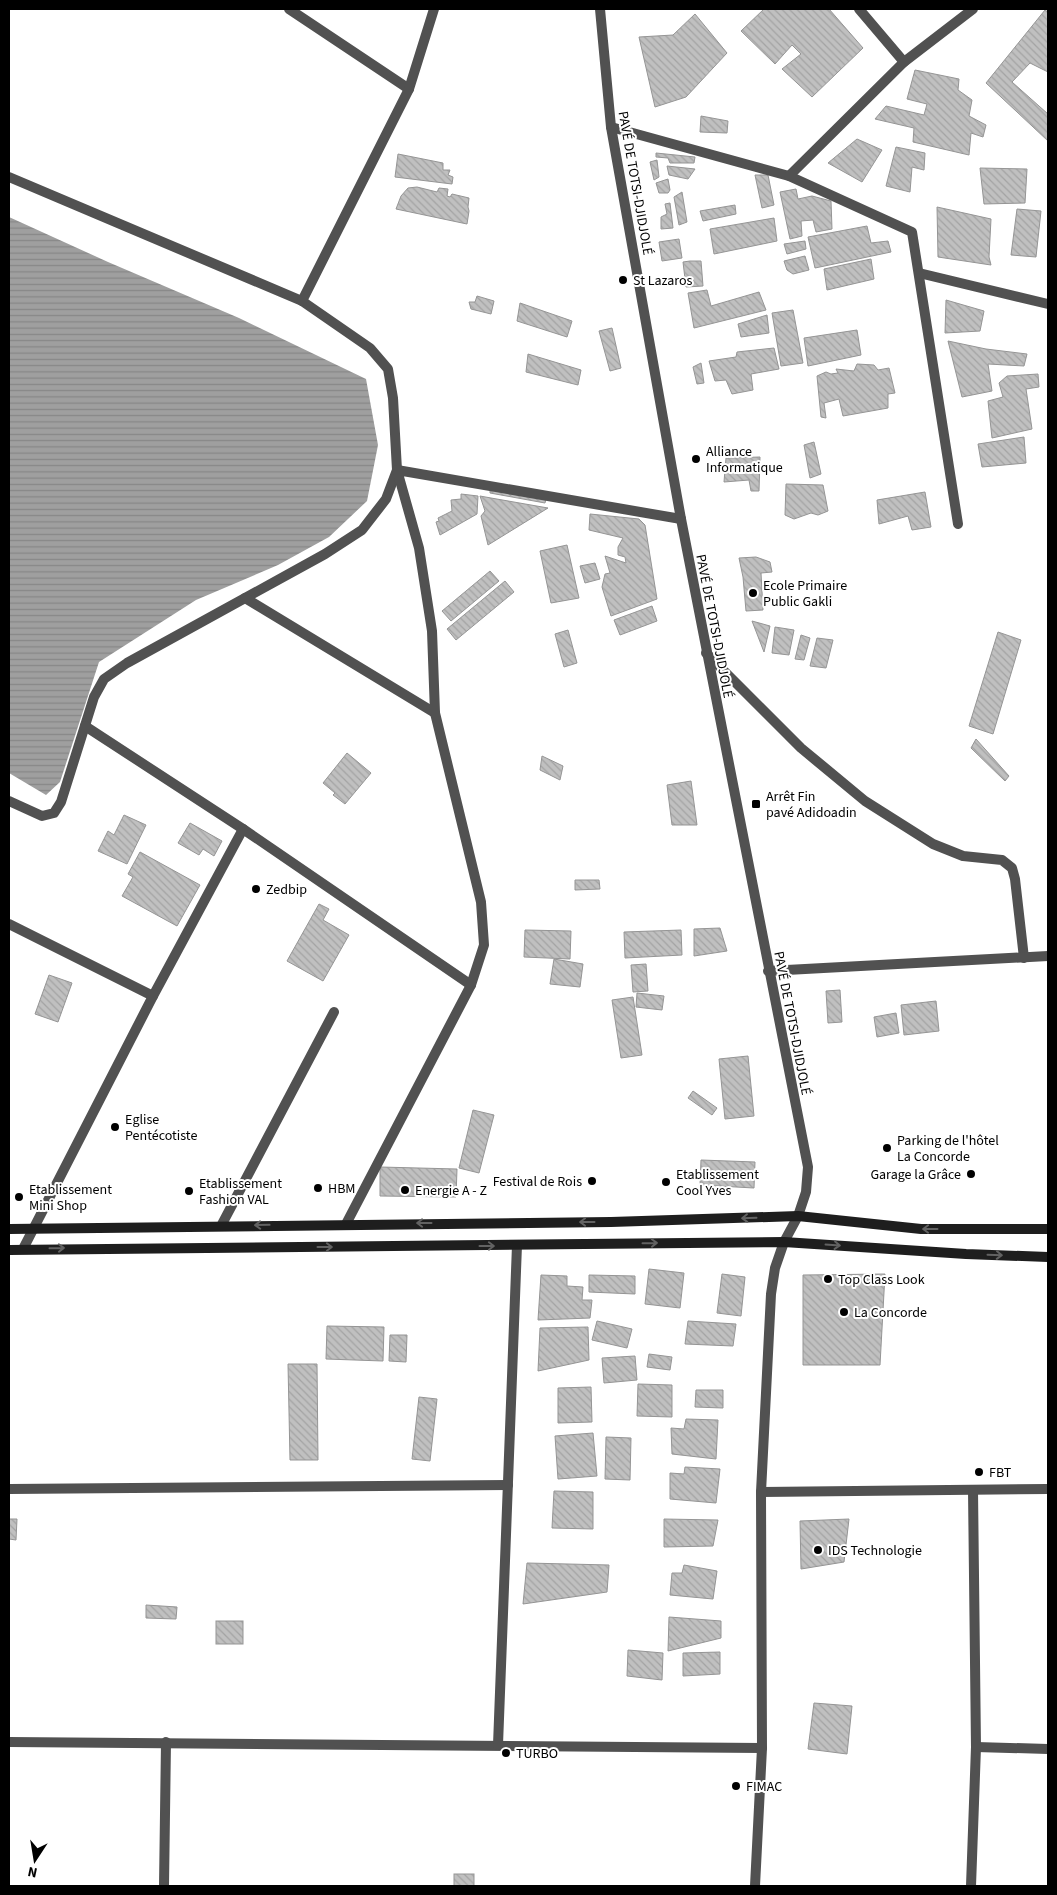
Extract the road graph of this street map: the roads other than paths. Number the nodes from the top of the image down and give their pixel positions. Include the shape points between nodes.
1 (289, 9) edge
2 (434, 9) edge
3 (600, 9) edge
4 (859, 9) edge
5 (973, 9) edge
6 (904, 62) junction
7 (409, 89) junction
8 (611, 127) junction
9 (789, 176) junction
10 (9, 177) edge
11 (919, 272) junction
12 (302, 302) junction
13 (1048, 304) edge
14 (397, 470) junction
15 (681, 519) junction
16 (958, 524) dead end
17 (244, 598) junction
18 (706, 653) junction
19 (435, 713) junction
20 (85, 726) junction
21 (9, 801) edge
22 (243, 830) junction
23 (9, 924) edge
24 (1048, 956) edge
25 (1024, 958) junction
26 (768, 971) junction
27 (471, 985) junction
28 (153, 996) junction
29 (334, 1012) dead end
30 (798, 1216) junction
31 (346, 1224) junction
32 (221, 1226) junction
33 (9, 1229) edge
34 (33, 1229) junction
35 (1048, 1229) edge
36 (784, 1242) junction
37 (517, 1245) junction
38 (23, 1249) junction
39 (9, 1250) edge
40 (1048, 1257) edge
41 (508, 1485) junction
42 (9, 1489) edge
43 (1048, 1489) edge
44 (973, 1490) junction
45 (761, 1492) junction
46 (9, 1742) edge
47 (166, 1742) junction
48 (498, 1745) junction
49 (976, 1747) junction
50 (762, 1748) junction
51 (1048, 1748) edge
52 (164, 1886) edge
53 (756, 1886) edge
54 (971, 1886) edge

1 - 7 street
2 - 7 street
3 - 8 street, PAVÉ DE TOTSI-DJIDJOLÉ
4 - 6 street
5 - 6 street
6 - 9 street
7 - 12 street
8 - 9 street
8 - 15 street, PAVÉ DE TOTSI-DJIDJOLÉ
9 - 11 street via 912,232
10 - 12 street
11 - 13 street
11 - 16 street
12 - 14 street via 370,348 388,369
14 - 15 street
14 - 17 street via 386,498 362,530
14 - 19 street via 419,548 431,621
15 - 18 street, PAVÉ DE TOTSI-DJIDJOLÉ
17 - 19 street
17 - 20 street via 104,679 94,697
18 - 25 street via 801,748 865,801 933,844 963,856 1002,860 1012,868
18 - 26 street, PAVÉ DE TOTSI-DJIDJOLÉ
19 - 27 street via 481,902 484,945
20 - 21 street via 61,802 54,813 42,816
20 - 22 street
22 - 27 street
22 - 28 street
23 - 28 street
24 - 25 street
25 - 26 street
26 - 30 street, PAVÉ DE TOTSI-DJIDJOLÉ via 808,1167 806,1192
27 - 31 street
28 - 34 street
29 - 32 street
30 -> 31 main road via 611,1222
35 -> 30 main road via 921,1229
30 - 36 street, PAVÉ DE TOTSI-DJIDJOLÉ
31 -> 32 main road
32 - 34 main road
33 - 34 main road
34 - 38 street
37 -> 36 main road
36 -> 40 main road
36 - 45 street, PAVÉ DE TOTSI-DJIDJOLÉ via 771,1294
38 -> 37 main road
37 - 41 street
38 - 39 main road
41 - 42 street
41 - 48 street
43 - 44 street
44 - 45 street
44 - 49 street
45 - 50 street, PAVÉ DE TOTSI-DJIDJOLÉ
46 - 47 street
47 - 48 street
47 - 52 street
48 - 50 street
49 - 51 street
49 - 54 street
50 - 53 street, PAVÉ DE TOTSI-DJIDJOLÉ

